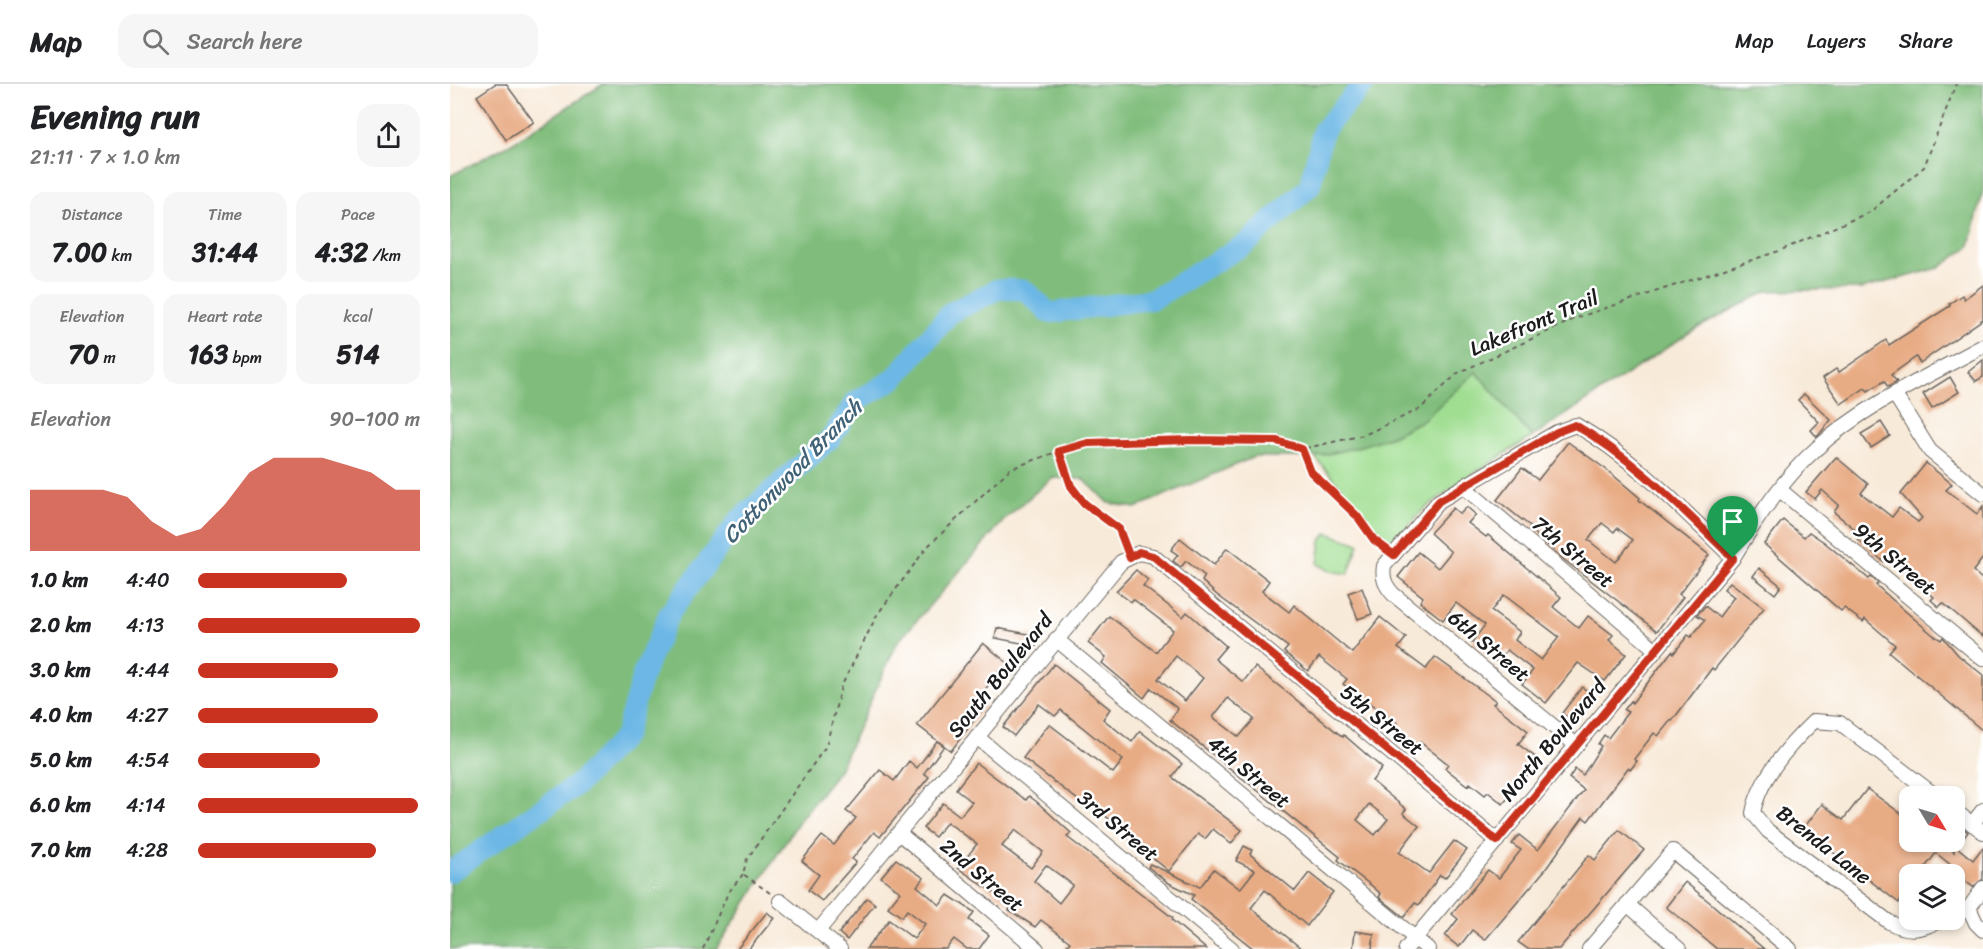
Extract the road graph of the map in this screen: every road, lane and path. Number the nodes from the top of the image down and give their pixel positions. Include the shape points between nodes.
1 (1956, 84) edge
2 (1983, 346) edge
3 (1895, 395) junction
4 (1302, 449) junction
5 (1059, 451) junction
6 (1464, 487) junction
7 (1780, 490) junction
8 (1983, 494) edge
9 (1394, 555) junction
10 (1130, 558) junction
11 (1733, 558) junction
12 (1056, 639) junction
13 (1656, 650) junction
14 (1983, 659) edge
15 (977, 737) junction
16 (1576, 745) junction
17 (1923, 786) edge
18 (1983, 810) edge
19 (1965, 818) edge
20 (1978, 828) edge
21 (900, 834) junction
22 (1497, 841) junction
23 (743, 874) junction
24 (1983, 888) edge
25 (780, 901) joint
26 (1627, 904) junction
27 (1969, 908) junction
28 (1965, 910) edge
29 (1899, 927) edge
30 (1983, 930) edge
31 (818, 932) junction
32 (1411, 944) edge
33 (703, 949) edge
34 (840, 949) edge
35 (1037, 949) edge
36 (1232, 949) edge
37 (1428, 949) edge
38 (1589, 949) edge
39 (1679, 949) edge
40 (1790, 949) edge

1 - 4 path, Lakefront Trail via 1924,167 1870,212 1779,251 1579,317 1458,373 1420,410 1364,435
2 - 3 street, North Boulevard
3 - 7 street, North Boulevard via 1865,411 1815,449
3 - 8 street via 1930,451
4 - 5 path, Lakefront Trail via 1277,441 1190,440 1088,443
4 - 9 path via 1311,472 1357,516 1374,540
5 - 10 path via 1071,486 1084,503 1119,529
5 - 23 path, Lakefront Trail via 1010,469 927,548 877,615 841,687 826,746 747,859
6 - 9 street via 1439,501
6 - 11 street via 1575,425 1652,482
6 - 13 street, 7th Street
7 - 11 street, North Boulevard
7 - 14 street, 9th Street
9 - 16 street, 6th Street via 1384,566 1386,586
10 - 12 street, South Boulevard via 1121,562
10 - 22 street, 5th Street via 1139,552 1153,556
11 - 13 street, North Boulevard
12 - 15 street, South Boulevard
12 - 32 street, 4th Street
13 - 16 street, North Boulevard
15 - 21 street, South Boulevard
15 - 36 street, 3rd Street
16 - 22 street, North Boulevard
17 - 29 street, Brenda Lane via 1840,723 1814,721 1796,738 1756,795 1753,813 1768,831
18 - 20 street
19 - 20 street
21 - 31 street, South Boulevard
21 - 35 street, 2nd Street
22 - 32 street, North Boulevard
23 - 25 path
23 - 33 path, Lakefront Trail via 728,893
24 - 27 street
25 - 31 street
26 - 38 street
26 - 39 street
26 - 40 street via 1672,851
27 - 28 street
27 - 30 street
31 - 34 street
32 - 37 street, 4th Street

